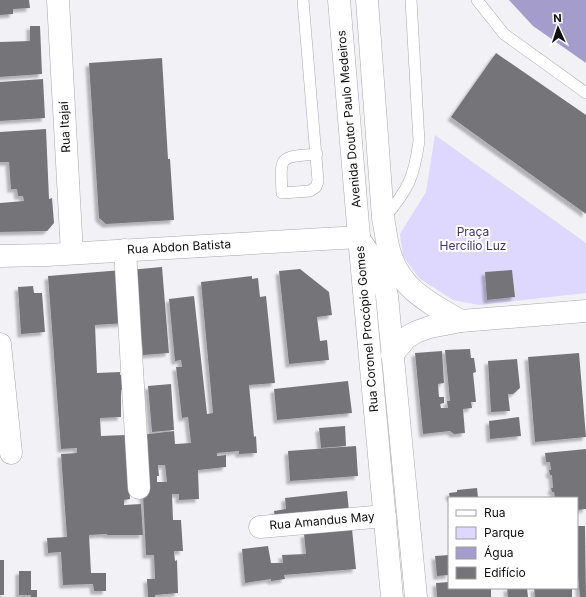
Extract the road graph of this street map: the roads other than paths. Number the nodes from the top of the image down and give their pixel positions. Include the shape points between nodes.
1 (58, 0) edge
2 (303, 0) edge
3 (339, 0) edge
4 (367, 0) edge
5 (411, 0) edge
6 (478, 0) edge
7 (586, 93) edge
8 (316, 154) dead end
9 (384, 218) junction
10 (359, 237) junction
11 (125, 250) junction
12 (72, 254) junction
13 (0, 256) edge
14 (586, 311) edge
15 (461, 321) junction
16 (0, 344) edge
17 (392, 354) junction
18 (10, 453) dead end
19 (139, 488) dead end
20 (385, 516) junction
21 (260, 527) dead end
22 (392, 597) edge
23 (416, 597) edge

1 - 12 main road, Rua Itajaí
2 - 8 lane
3 - 10 main road, Avenida Doutor Paulo Medeiros
4 - 9 main road
5 - 9 lane via 419,141 416,163 409,184
6 - 7 lane via 504,34
9 - 10 main road via 368,233
9 - 15 main road via 391,258 406,284 427,301
10 - 11 main road, Rua Abdon Batista
10 - 17 main road, Rua Coronel Procópio Gomes via 384,281
10 - 20 main road, Rua Coronel Procópio Gomes
11 - 12 main road, Rua Abdon Batista
11 - 19 main road
12 - 13 main road, Rua Abdon Batista
14 - 15 main road
15 - 17 main road via 416,332 406,338
16 - 18 main road
17 - 23 main road, Rua Coronel Procópio Gomes
20 - 21 main road, Rua Amandus May
20 - 22 main road, Rua Coronel Procópio Gomes

